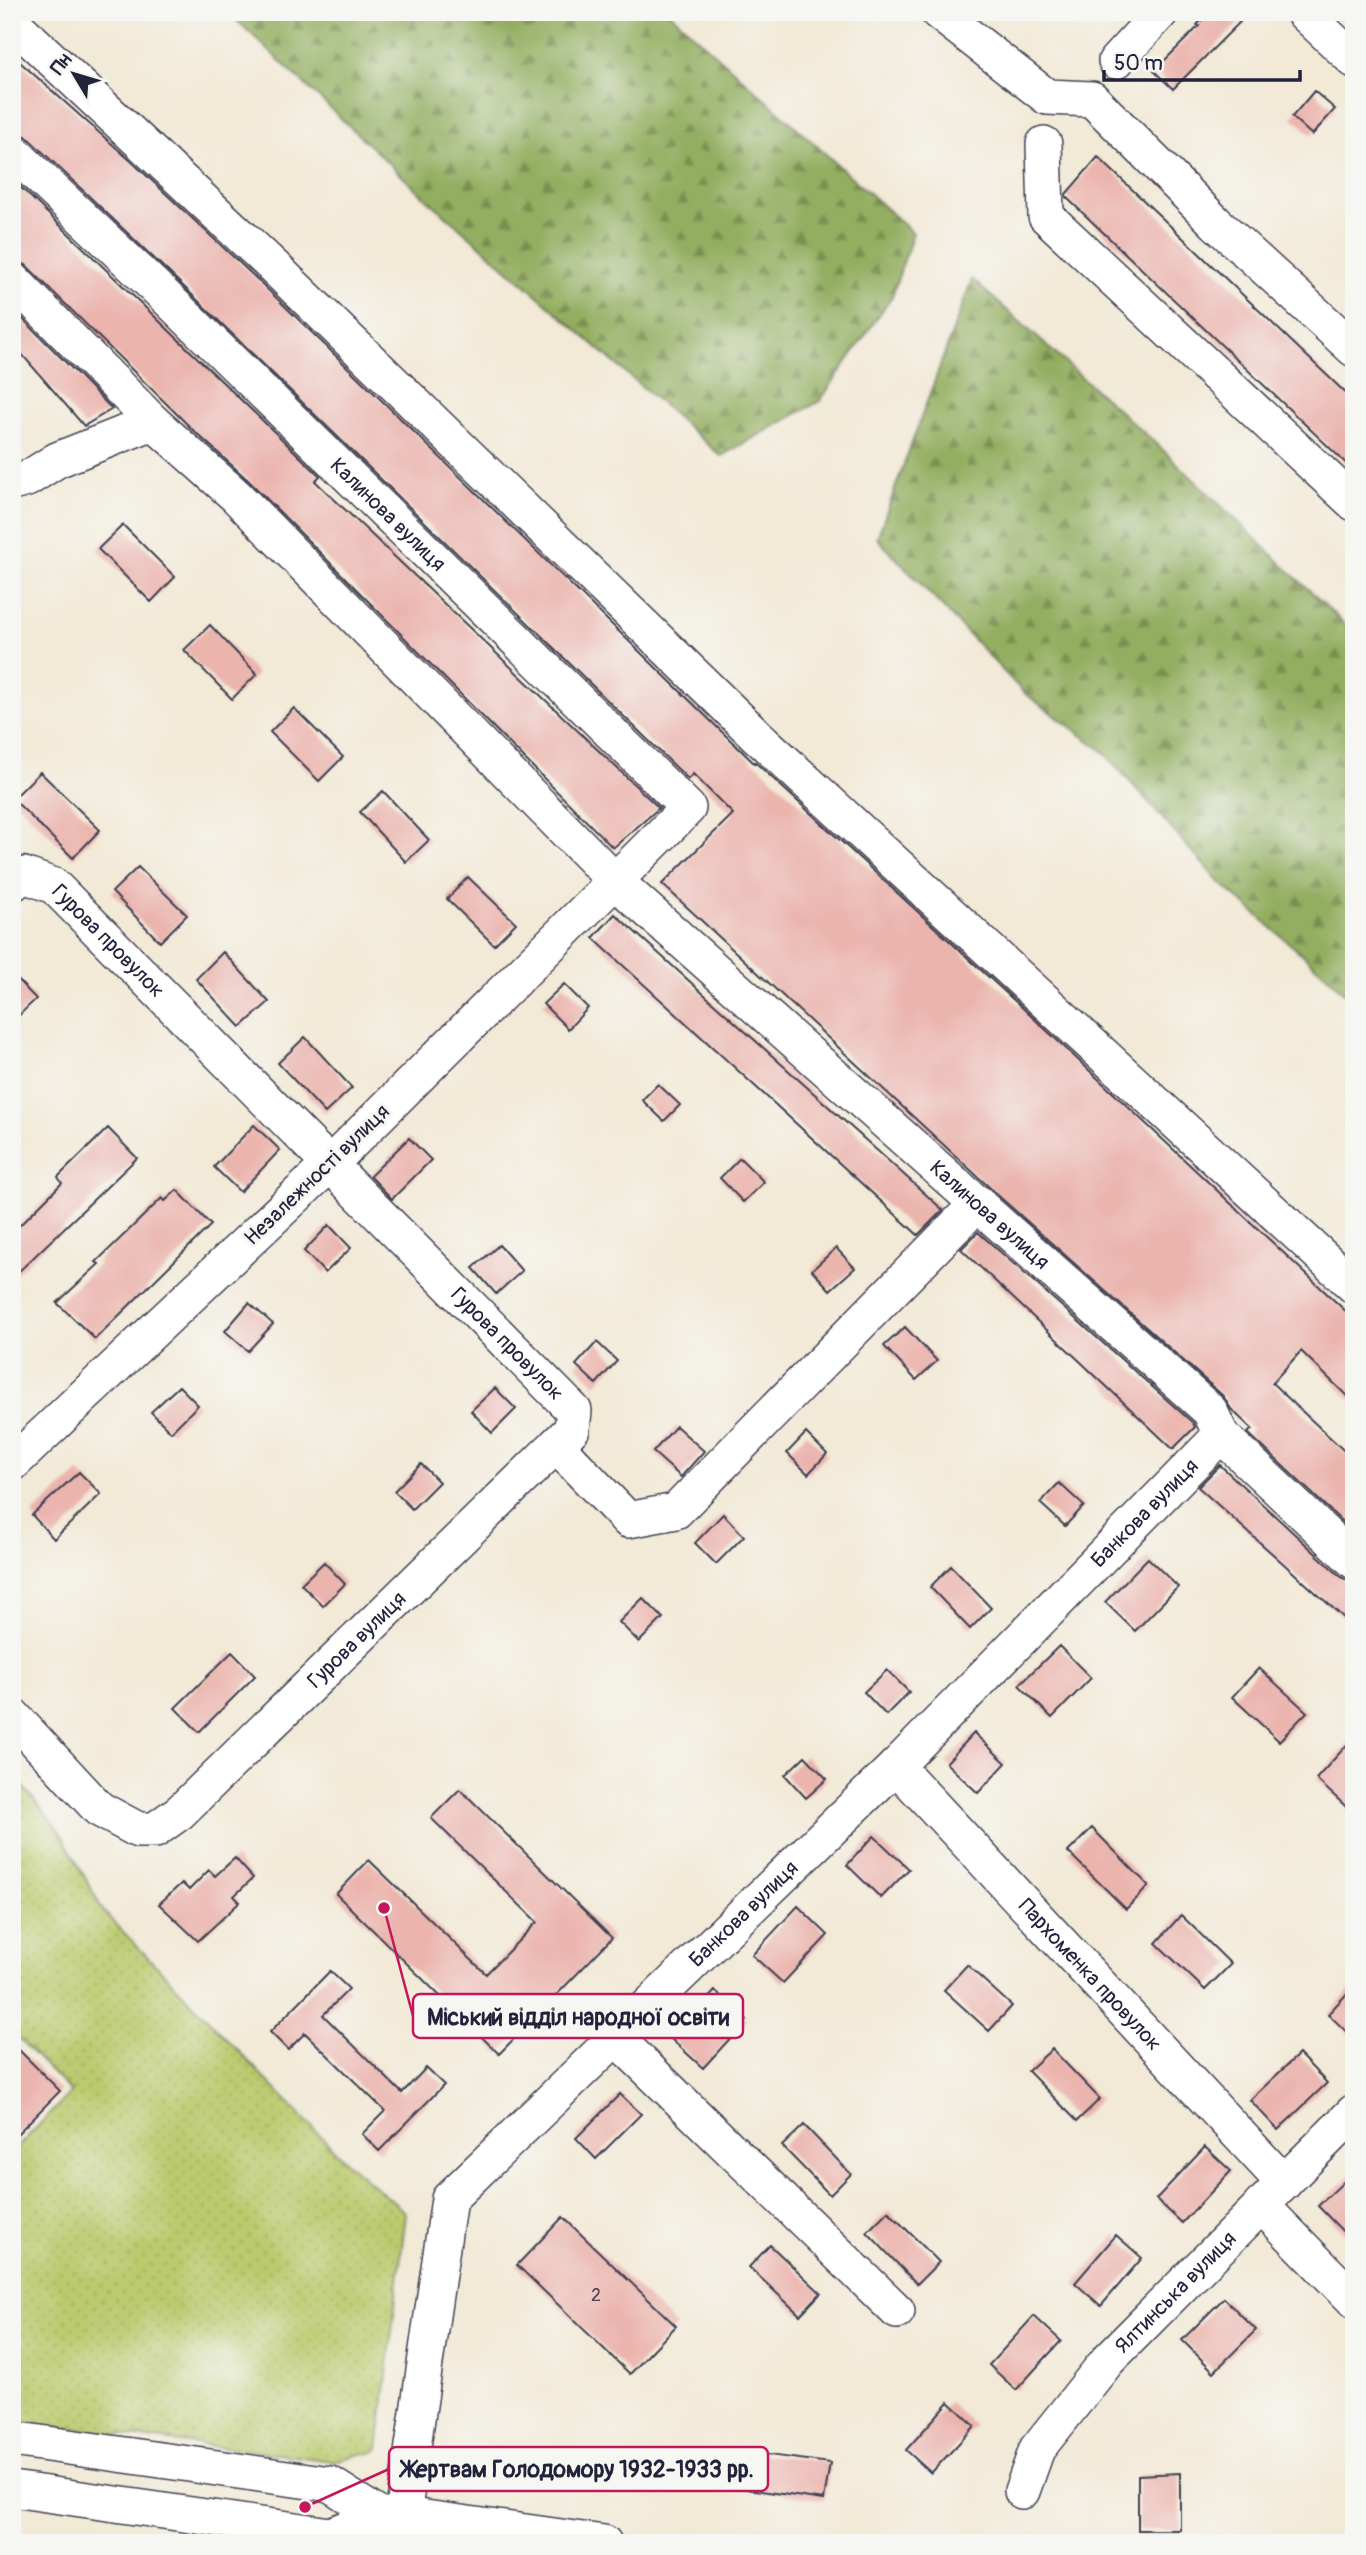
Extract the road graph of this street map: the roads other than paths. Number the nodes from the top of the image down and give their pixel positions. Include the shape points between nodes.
1 (938, 12) edge
2 (1161, 12) edge
3 (1303, 12) edge
4 (12, 22) edge
5 (1354, 60) edge
6 (1116, 61) dead end
7 (1044, 144) dead end
8 (12, 151) edge
9 (12, 279) edge
10 (1354, 349) edge
11 (153, 422) junction
12 (12, 484) edge
13 (1354, 503) edge
14 (18, 879) edge
15 (615, 881) junction
16 (330, 1164) junction
17 (978, 1203) junction
18 (1354, 1286) edge
19 (1221, 1435) junction
20 (556, 1445) junction
21 (12, 1464) edge
22 (1354, 1561) edge
23 (12, 1715) edge
24 (896, 1766) junction
25 (616, 2038) junction
26 (1354, 2112) edge
27 (1273, 2194) junction
28 (1354, 2300) edge
29 (897, 2311) dead end
30 (12, 2439) edge
31 (12, 2490) edge
32 (1022, 2491) dead end
33 (390, 2525) edge
34 (604, 2543) edge

1 - 10 street via 1047,97 1092,99 1216,223
2 - 6 street
3 - 5 street
4 - 18 street via 273,266 757,736
7 - 13 street via 1046,216
8 - 15 street, Калинова вулиця via 688,808
9 - 11 street, Калинова вулиця
11 - 12 street via 57,460
11 - 15 street, Калинова вулиця via 235,495
14 - 16 street, Гурова провулок via 54,886
15 - 16 street, Незалежності вулиця
15 - 17 street, Калинова вулиця
16 - 20 street, Гурова провулок via 574,1411 572,1429
16 - 21 street, Незалежності вулиця
17 - 19 street, Калинова вулиця via 1210,1411
17 - 20 street via 676,1511 628,1520
19 - 22 street, Калинова вулиця
19 - 24 street, Банкова вулиця
20 - 23 street, Гурова вулиця via 180,1812 155,1830 138,1830 99,1809
24 - 25 street, Банкова вулиця
24 - 27 street, Пархоменка провулок
25 - 29 street
25 - 33 street, Банкова вулиця via 449,2199
26 - 27 street, Ялтинська вулиця
27 - 28 street, Пархоменка провулок
27 - 32 street, Ялтинська вулиця via 1108,2360 1037,2449
30 - 33 street via 330,2484
31 - 33 street via 330,2535
33 - 34 street

